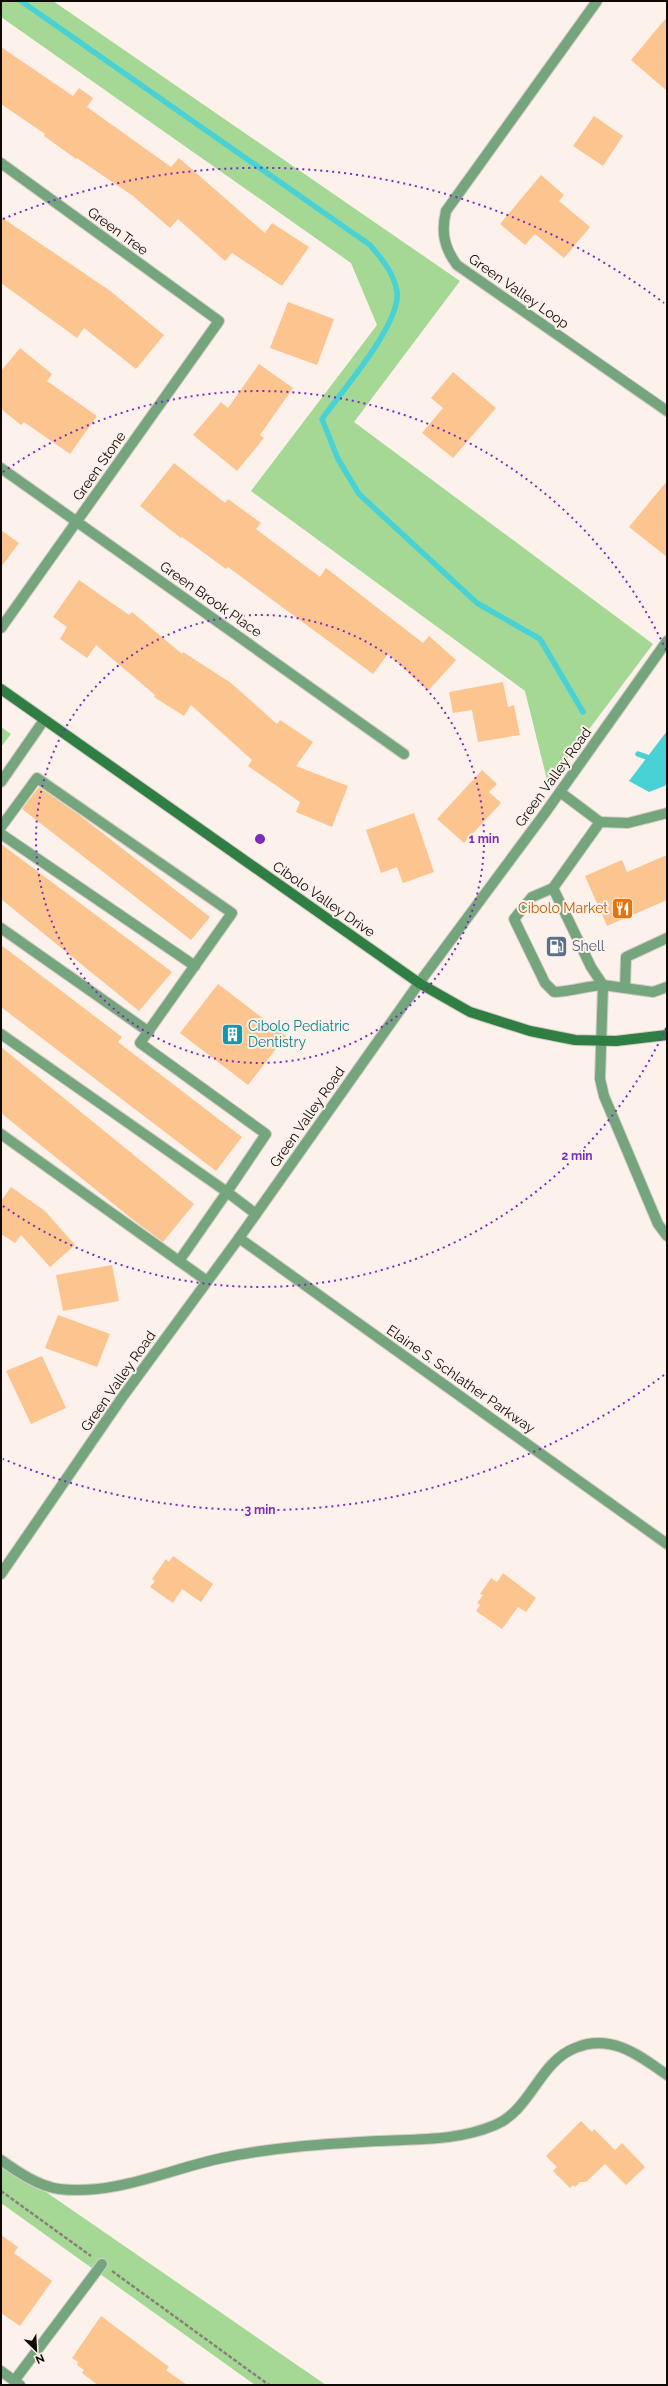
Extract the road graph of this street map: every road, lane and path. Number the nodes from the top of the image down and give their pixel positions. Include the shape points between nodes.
1 (597, 1) edge
2 (1, 164) edge
3 (219, 321) joint
4 (667, 411) edge
5 (1, 468) edge
6 (77, 521) junction
7 (1, 628) edge
8 (667, 641) edge
9 (1, 689) edge
10 (44, 720) junction
11 (404, 754) dead end
12 (1, 782) edge
13 (560, 792) junction
14 (667, 813) edge
15 (600, 822) junction
16 (1, 827) edge
17 (1, 834) edge
18 (553, 888) junction
19 (1, 928) edge
20 (667, 938) edge
21 (195, 966) junction
22 (419, 983) junction
23 (603, 985) junction
24 (667, 986) edge
25 (625, 988) junction
26 (148, 1032) junction
27 (1, 1034) edge
28 (667, 1036) edge
29 (602, 1040) junction
30 (1, 1134) edge
31 (227, 1192) junction
32 (256, 1214) junction
33 (667, 1236) edge
34 (238, 1238) junction
35 (179, 1261) junction
36 (207, 1281) junction
37 (667, 1544) edge
38 (1, 1574) edge
39 (667, 2075) edge
40 (1, 2160) edge
41 (1, 2191) edge
42 (102, 2264) junction
43 (1, 2371) edge
44 (17, 2383) edge
45 (269, 2385) edge

1 - 4 street, Green Valley Loop via 446,211 443,225 444,242 457,265
2 - 3 street, Green Tree
3 - 6 street, Green Stone
5 - 6 street, Green Brook Place
6 - 7 street, Green Stone
6 - 11 street, Green Brook Place
8 - 13 street, Green Valley Road
9 - 10 main road, Cibolo Valley Drive
10 - 12 street
10 - 22 main road, Cibolo Valley Drive
13 - 15 street
13 - 22 street, Green Valley Road
14 - 15 street via 628,823
15 - 18 street
16 - 21 street via 37,778 232,913
17 - 21 street
18 - 23 street via 591,967
18 - 23 street via 532,897 514,919 545,983 554,992
19 - 26 street
20 - 25 street via 626,957
21 - 26 street
22 - 29 main road, Cibolo Valley Drive via 470,1012 530,1031 575,1040
22 - 32 street, Green Valley Road
23 - 25 street
23 - 29 street
24 - 25 street via 653,992
26 - 31 street via 140,1043 266,1134
27 - 31 street
28 - 29 main road, Cibolo Valley Drive
29 - 33 street via 600,1079 604,1096 658,1224
30 - 35 street
31 - 32 street
31 - 35 street
32 - 34 street, Green Valley Road
34 - 36 street, Green Valley Road
34 - 37 street, Elaine S. Schlather Parkway
35 - 36 street
36 - 38 street, Green Valley Road via 121,1399
39 - 40 street via 632,2050 603,2042 574,2048 551,2065 514,2113 498,2124 478,2132 444,2138 290,2146 222,2158 98,2189 58,2188 24,2176
41 - 42 path
42 - 44 street
42 - 45 path
43 - 44 street

